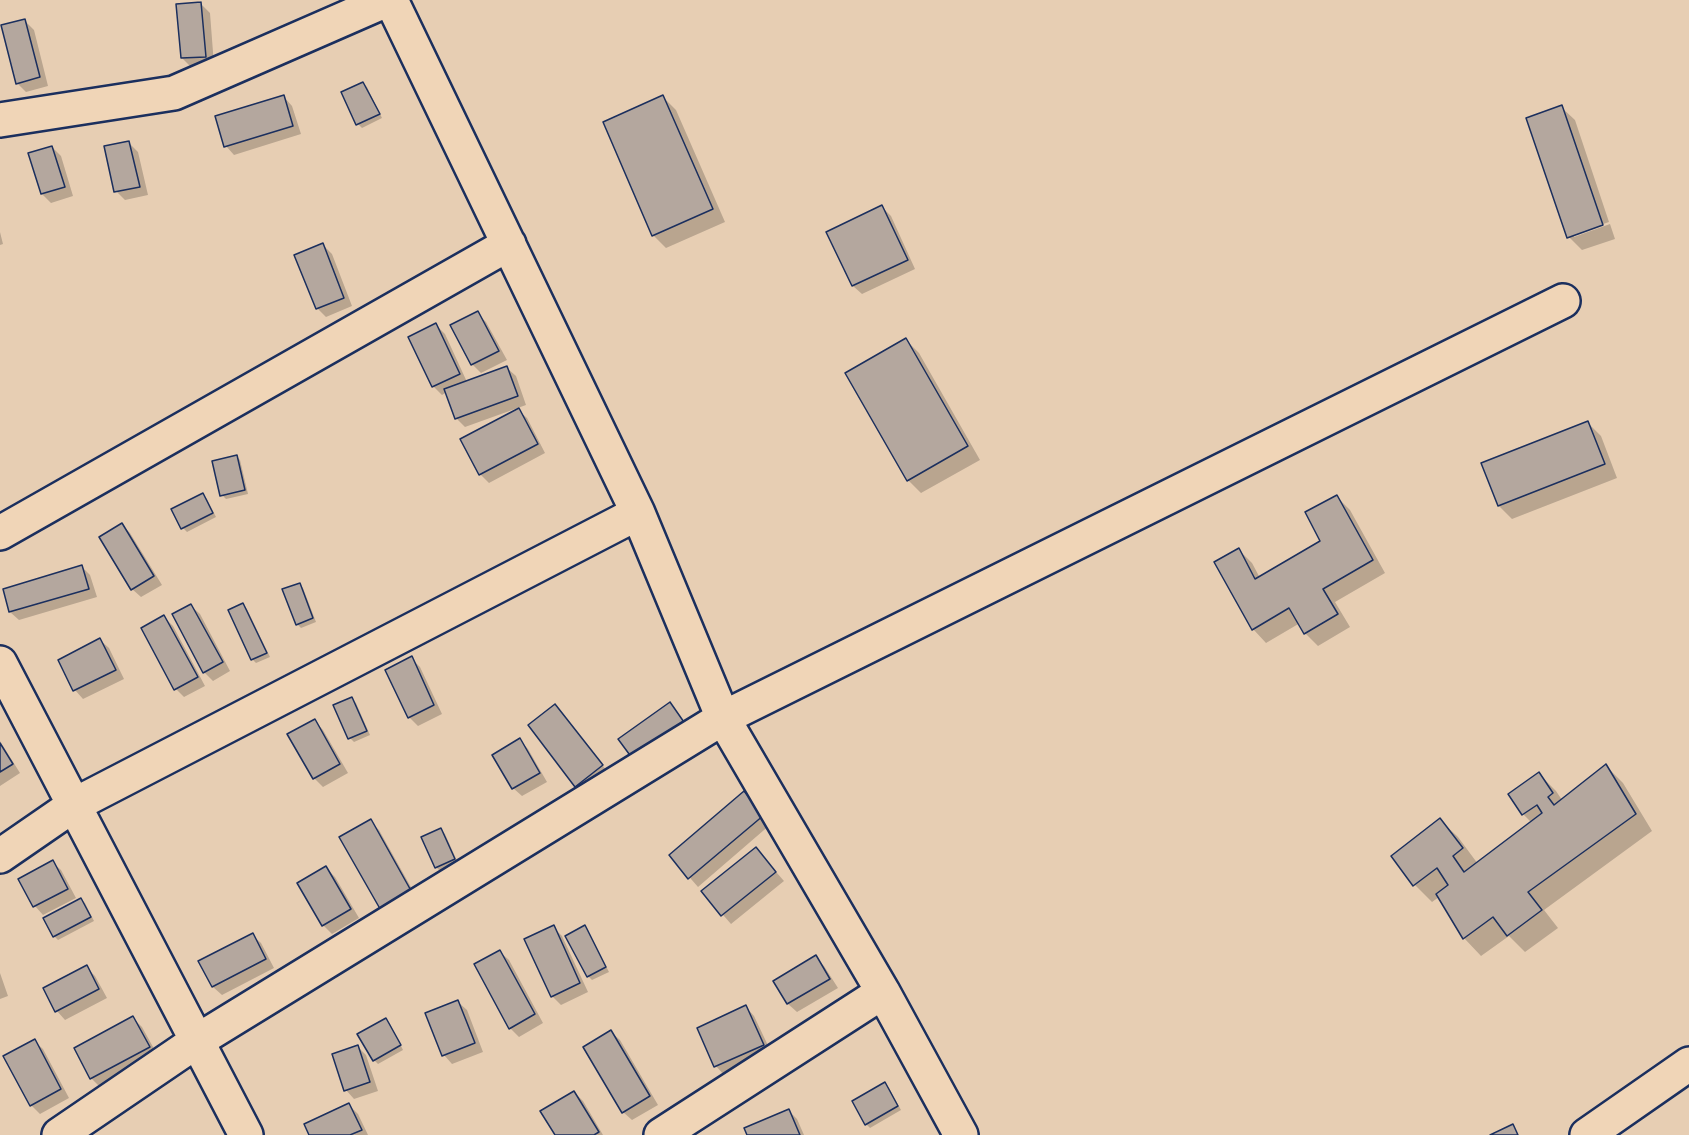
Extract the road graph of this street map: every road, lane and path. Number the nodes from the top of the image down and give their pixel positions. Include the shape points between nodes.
1 (387, 0) edge
2 (391, 0) edge
3 (0, 120) edge
4 (508, 244) junction
5 (1563, 301) dead end
6 (638, 513) junction
7 (0, 533) edge
8 (0, 663) edge
9 (723, 718) junction
10 (74, 806) junction
11 (0, 856) edge
12 (883, 992) junction
13 (197, 1041) junction
14 (1689, 1064) edge
15 (59, 1135) edge
16 (246, 1135) edge
17 (661, 1135) edge
18 (961, 1135) edge
19 (1587, 1135) edge

1 - 3 street via 174,93
2 - 4 street
4 - 6 street
4 - 7 street
5 - 9 street
6 - 9 street
6 - 10 street
8 - 10 street
9 - 12 street
9 - 13 street
10 - 11 street
10 - 13 street
12 - 17 street
12 - 18 street
13 - 15 street
13 - 16 street
14 - 19 street

